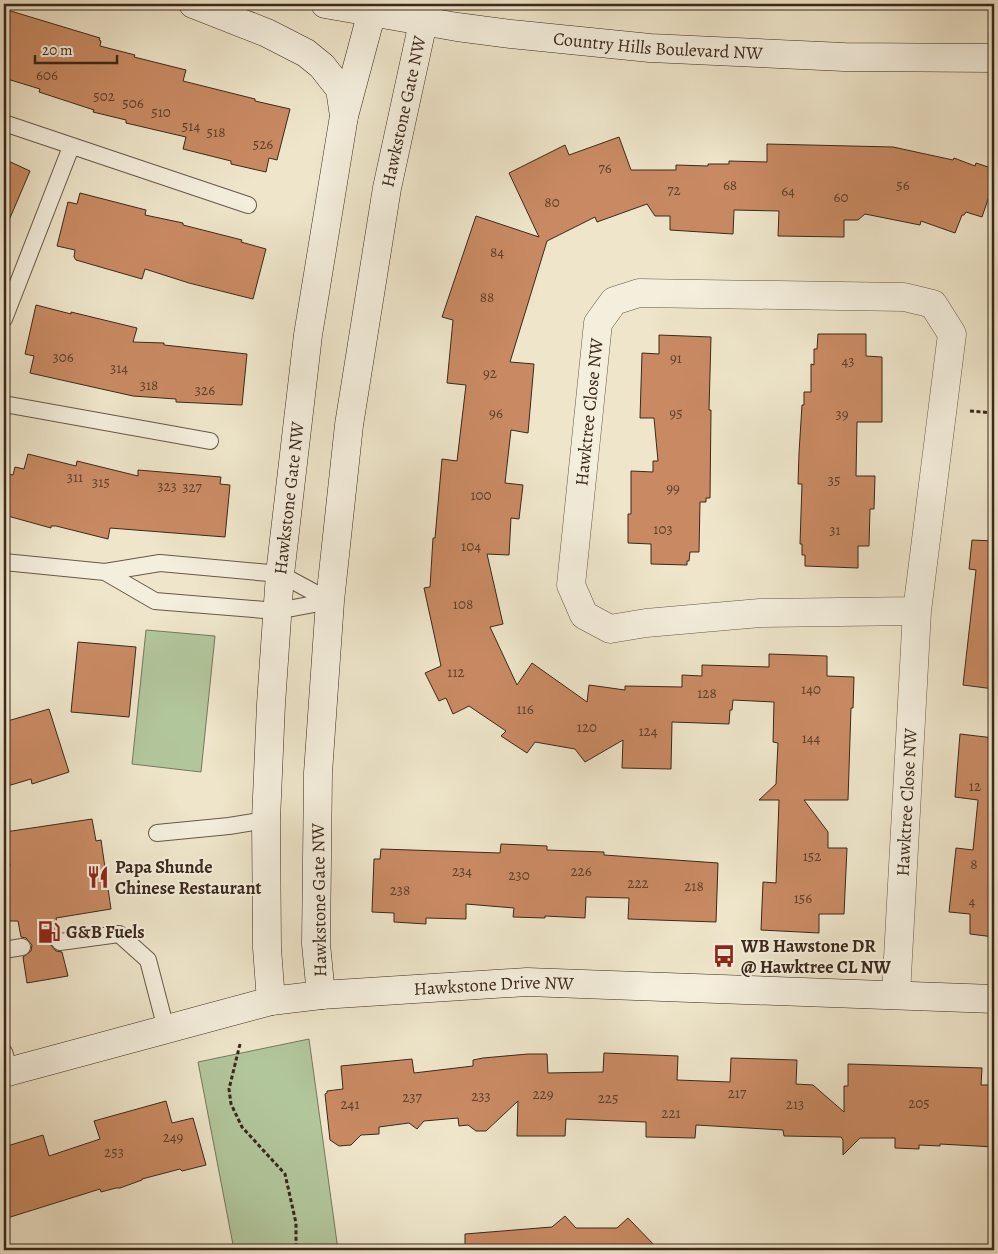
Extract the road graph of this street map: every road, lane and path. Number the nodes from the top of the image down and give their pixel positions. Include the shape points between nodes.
1 (193, 4) edge
2 (325, 4) edge
3 (373, 8) edge
4 (425, 12) edge
5 (994, 58) edge
6 (344, 116) junction
7 (4, 123) edge
8 (71, 147) junction
9 (248, 205) dead end
10 (4, 319) edge
11 (4, 404) edge
12 (967, 411) dead end
13 (994, 413) edge
14 (210, 440) dead end
15 (4, 562) edge
16 (105, 572) junction
17 (280, 574) junction
18 (330, 601) junction
19 (277, 610) junction
20 (916, 610) junction
21 (266, 820) junction
22 (157, 833) dead end
23 (60, 942) dead end
24 (22, 948) dead end
25 (4, 950) edge
26 (896, 994) junction
27 (321, 995) junction
28 (994, 999) edge
29 (272, 1001) junction
30 (166, 1029) junction
31 (240, 1044) dead end
32 (6, 1065) edge
33 (296, 1250) edge

1 - 6 street via 267,33 306,53 322,66 340,90
2 - 3 street, Country Hills Boulevard NW
3 - 4 street, Country Hills Boulevard NW
3 - 6 street, Hawkstone Gate NW
4 - 5 street, Country Hills Boulevard NW via 511,34 650,48 844,57
4 - 18 street, Hawkstone Gate NW via 387,188 350,415
6 - 17 street, Hawkstone Gate NW via 308,335
7 - 8 lane
8 - 9 lane
8 - 10 lane
11 - 14 lane
12 - 13 path
15 - 16 lane
16 - 17 lane via 160,563
16 - 19 lane via 155,601
17 - 18 lane
17 - 19 street, Hawkstone Gate NW
18 - 19 lane
18 - 27 street, Hawkstone Gate NW via 318,772 316,944
19 - 21 street, Hawkstone Gate NW
20 - 20 street, Hawktree Close NW via 952,334 933,304 904,297 639,293 614,301 598,323 571,585 584,615 610,628 760,613
20 - 26 street, Hawktree Close NW
21 - 22 lane
21 - 29 street, Hawkstone Gate NW via 266,948
23 - 30 lane via 119,934 148,960
24 - 25 lane
26 - 27 street, Hawkstone Drive NW via 527,982
26 - 28 street, Hawkstone Drive NW
27 - 29 street, Hawkstone Drive NW
29 - 30 street, Hawkstone Drive NW
30 - 32 street, Hawkstone Drive NW
31 - 33 path via 229,1088 231,1104 242,1127 285,1174 296,1223

